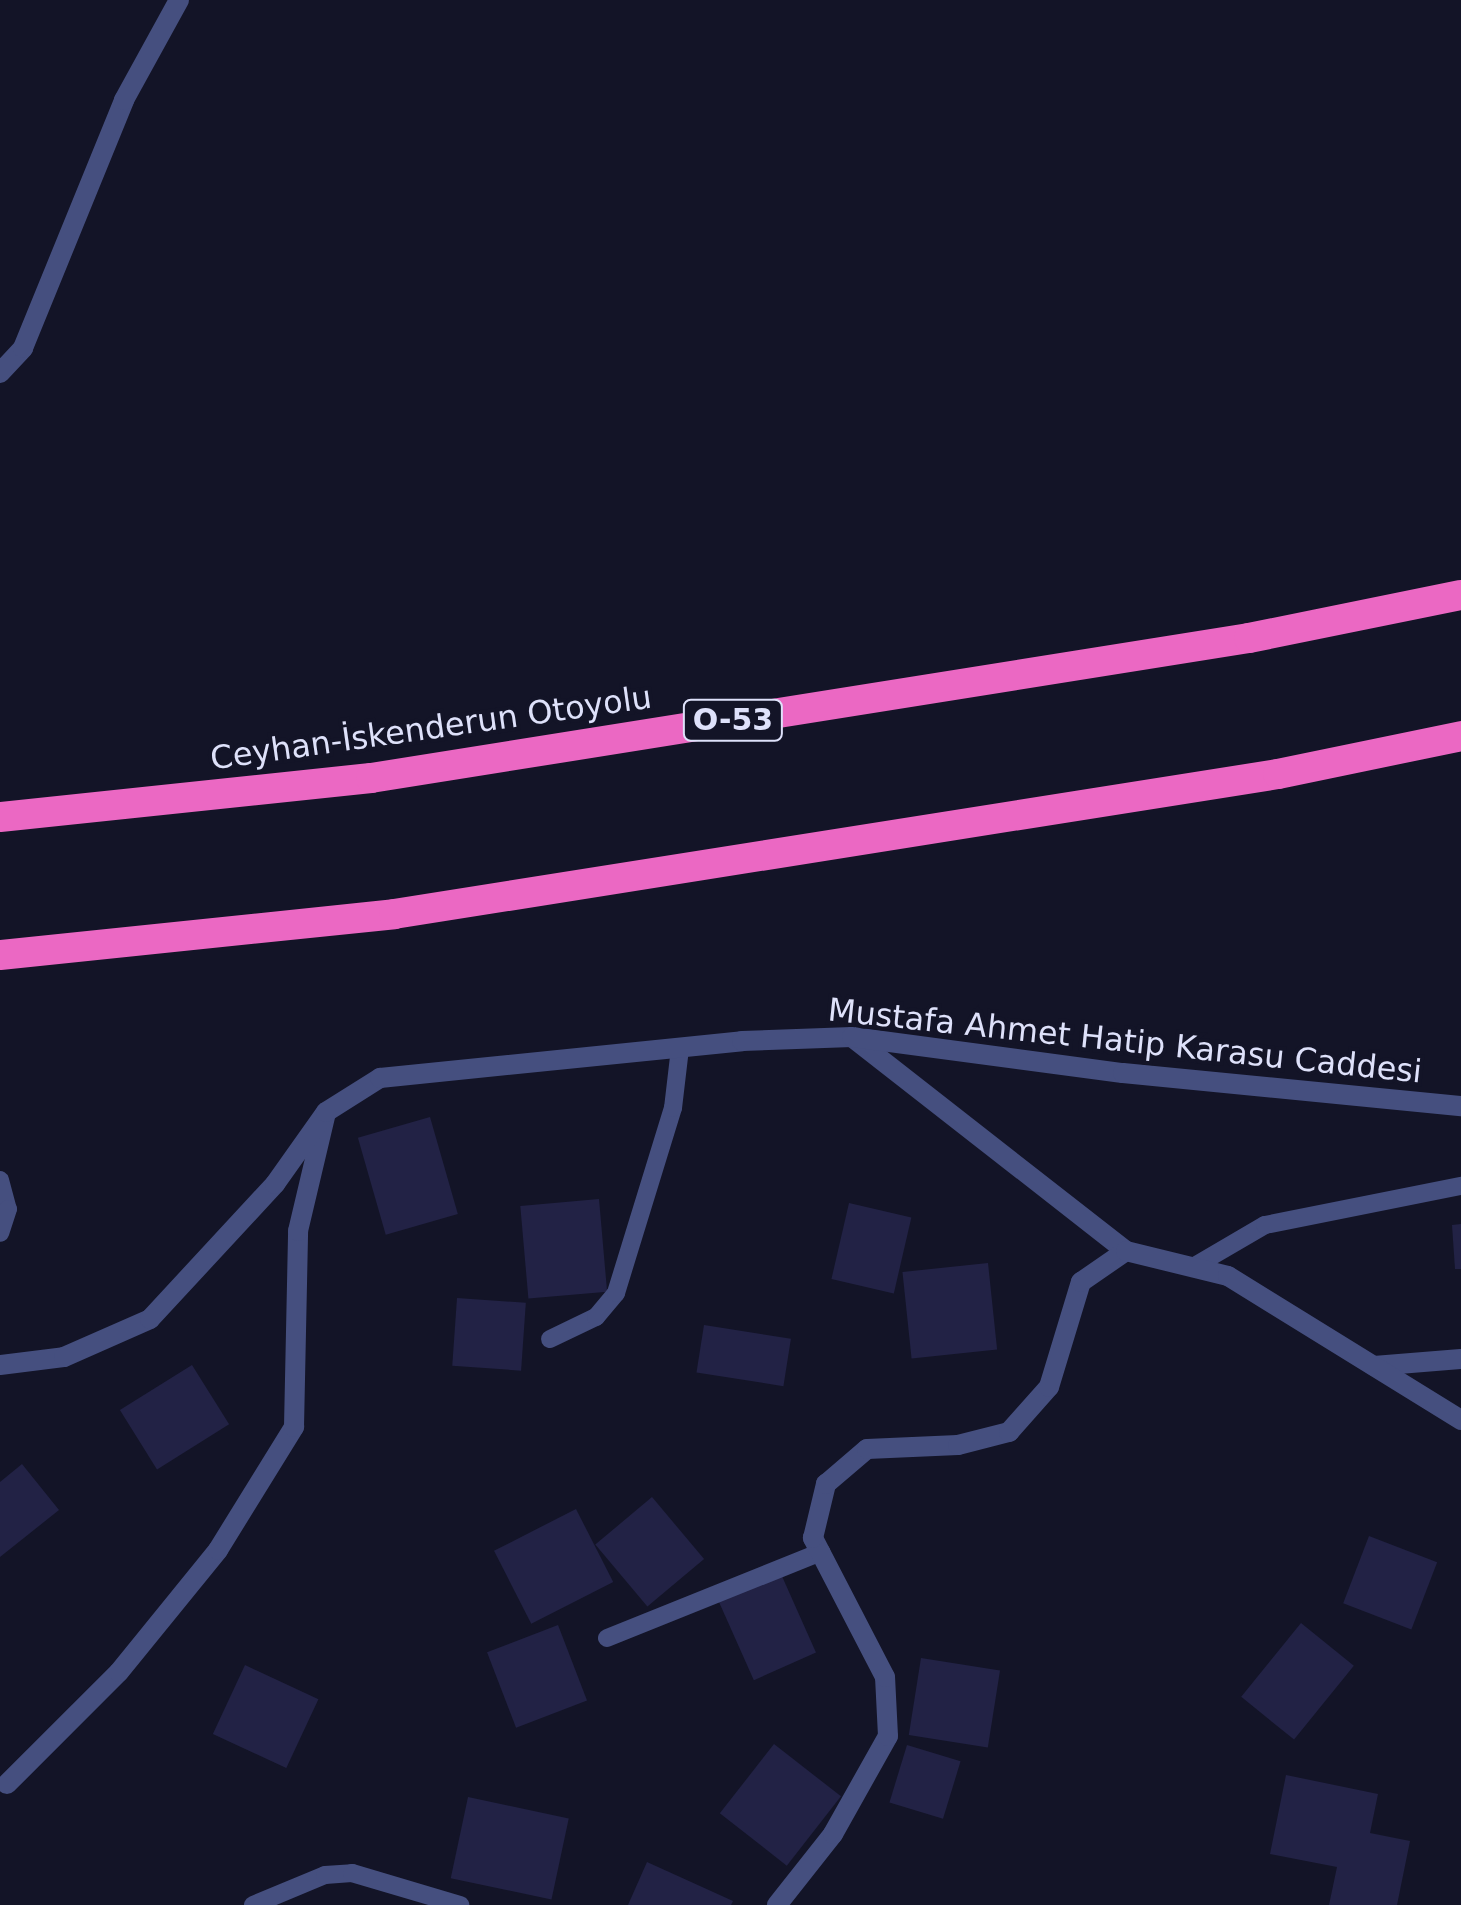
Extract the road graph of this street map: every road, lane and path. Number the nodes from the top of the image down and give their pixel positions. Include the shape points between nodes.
1 (179, 0) edge
2 (0, 373) edge
3 (1461, 594) edge
4 (1461, 736) edge
5 (0, 817) edge
6 (0, 956) edge
7 (852, 1037) junction
8 (680, 1048) junction
9 (1461, 1106) edge
10 (326, 1112) junction
11 (0, 1180) edge
12 (1461, 1186) edge
13 (0, 1234) edge
14 (1126, 1250) junction
15 (1193, 1267) junction
16 (550, 1339) dead end
17 (1461, 1359) edge
18 (0, 1365) edge
19 (1374, 1366) junction
20 (1461, 1420) edge
21 (821, 1552) junction
22 (607, 1638) dead end
23 (7, 1784) dead end
24 (253, 1905) edge
25 (460, 1905) edge
26 (777, 1905) edge

1 - 2 street via 124,100 23,348
3 - 5 highway, Ceyhan-İskenderun Otoyolu / O-53 via 1249,638 371,778
4 - 6 highway via 1278,774 394,914
7 - 8 street, Mustafa Ahmet Hatip Karasu Caddesi
7 - 9 street, Mustafa Ahmet Hatip Karasu Caddesi via 1123,1074
7 - 14 street
8 - 10 street, Mustafa Ahmet Hatip Karasu Caddesi via 380,1078
8 - 16 lane via 673,1108 616,1293 596,1317
10 - 18 street, Mustafa Ahmet Hatip Karasu Caddesi via 275,1184 150,1319 64,1357
10 - 23 street via 298,1231 294,1427 206,1566 119,1672
11 - 13 lane via 8,1209
12 - 15 lane via 1264,1225
14 - 15 street
14 - 21 street via 1081,1282 1049,1387 1009,1432 958,1445 866,1448 826,1484 813,1538
15 - 19 street via 1228,1276
17 - 19 street
19 - 20 street
21 - 22 lane
21 - 26 street via 885,1677 888,1736 832,1834
24 - 25 lane via 325,1875 352,1873

